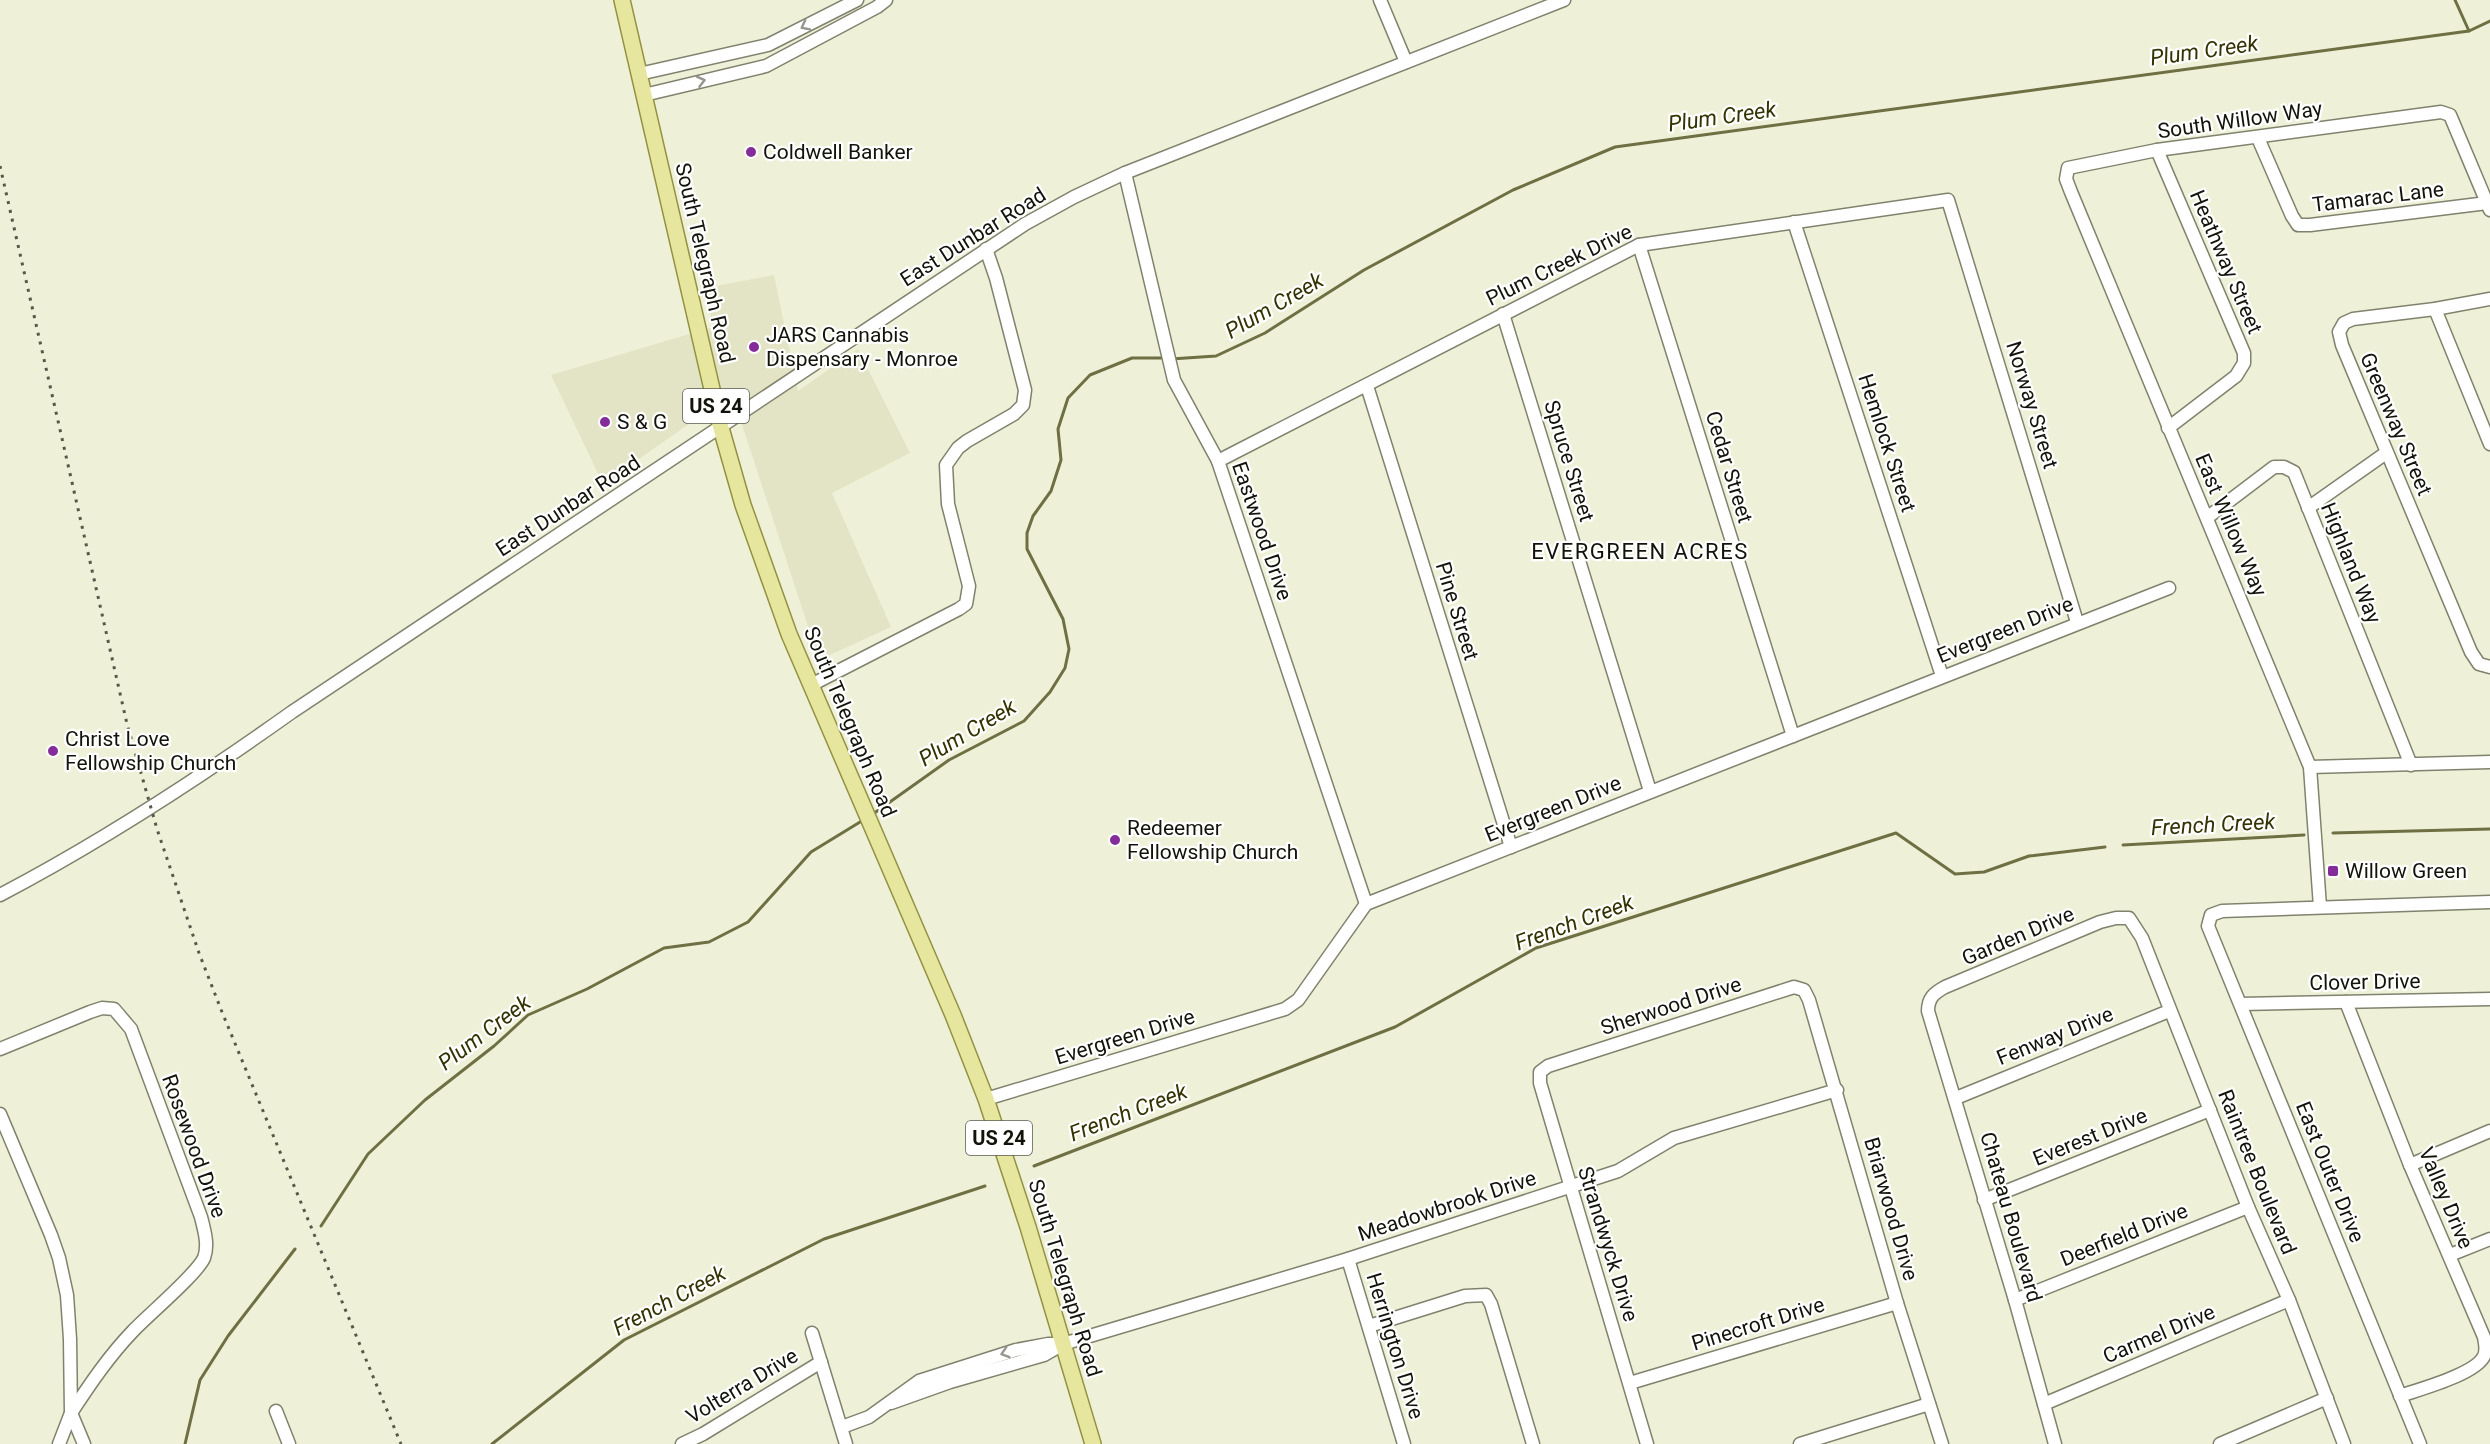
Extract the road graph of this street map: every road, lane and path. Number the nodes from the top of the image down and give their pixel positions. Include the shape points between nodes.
1 (622, 0) edge
2 (857, 0) edge
3 (886, 0) edge
4 (1380, 0) edge
5 (1564, 0) edge
6 (1406, 63) junction
7 (639, 74) junction
8 (644, 95) junction
9 (2258, 138) junction
10 (2157, 150) junction
11 (2068, 168) joint
12 (1125, 172) junction
13 (1948, 200) joint
14 (2489, 207) edge
15 (1794, 222) junction
16 (1640, 245) junction
17 (986, 249) junction
18 (2490, 299) edge
19 (2435, 309) junction
20 (1503, 314) junction
21 (1367, 386) junction
22 (721, 428) junction
23 (2168, 428) junction
24 (2490, 444) edge
25 (2386, 453) junction
26 (1218, 461) junction
27 (2308, 507) junction
28 (2208, 517) junction
29 (2169, 588) dead end
30 (2077, 622) junction
31 (2490, 667) edge
32 (1942, 676) junction
33 (811, 685) junction
34 (1793, 736) junction
35 (2490, 762) edge
36 (2411, 765) junction
37 (2310, 767) junction
38 (1650, 791) junction
39 (1511, 847) junction
40 (0, 895) edge
41 (2490, 902) edge
42 (1366, 904) junction
43 (2320, 907) junction
44 (2129, 918) joint
45 (1798, 988) joint
46 (2490, 999) edge
47 (1928, 1002) joint
48 (2346, 1002) junction
49 (2241, 1004) junction
50 (2169, 1011) junction
51 (0, 1049) edge
52 (1556, 1063) joint
53 (1837, 1090) junction
54 (1956, 1098) junction
55 (986, 1099) junction
56 (2210, 1110) junction
57 (0, 1114) edge
58 (2490, 1131) edge
59 (2410, 1165) junction
60 (1569, 1186) junction
61 (1984, 1200) junction
62 (2248, 1207) junction
63 (2490, 1239) edge
64 (2450, 1255) junction
65 (1348, 1259) junction
66 (2015, 1300) junction
67 (2289, 1300) junction
68 (1898, 1303) junction
69 (1369, 1326) junction
70 (812, 1333) dead end
71 (1063, 1344) junction
72 (821, 1362) junction
73 (1630, 1383) junction
74 (2400, 1396) junction
75 (2327, 1398) junction
76 (1929, 1404) junction
77 (2044, 1404) junction
78 (276, 1411) dead end
79 (71, 1413) junction
80 (842, 1427) junction
81 (59, 1444) edge
82 (84, 1444) edge
83 (289, 1444) edge
84 (682, 1444) edge
85 (846, 1444) edge
86 (1093, 1444) edge
87 (1404, 1444) edge
88 (1533, 1444) edge
89 (1647, 1444) edge
90 (1800, 1444) edge
91 (1942, 1444) edge
92 (2055, 1444) edge
93 (2220, 1444) edge
94 (2344, 1444) edge
95 (2420, 1444) edge

1 - 7 main road, South Telegraph Road / US 24
2 -> 7 street via 768,45
8 -> 3 street via 766,66
4 - 6 street
5 - 6 street, East Dunbar Road
6 - 12 street, East Dunbar Road
7 - 8 main road, South Telegraph Road / US 24
8 - 22 main road, South Telegraph Road / US 24
9 - 10 street, South Willow Way
9 - 14 street, Tamarac Lane via 2298,225
9 - 14 street, South Willow Way via 2441,112 2450,115
10 - 11 street, South Willow Way
10 - 23 street, Heathway Street via 2244,353 2244,363 2236,376
11 - 23 street, East Willow Way via 2066,179
12 - 17 street, East Dunbar Road
12 - 26 street, Eastwood Drive via 1170,366 1179,391
13 - 15 street, Plum Creek Drive
13 - 30 street, Norway Street
15 - 16 street, Plum Creek Drive
15 - 32 street, Hemlock Street
16 - 20 street, Plum Creek Drive
16 - 34 street, Cedar Street
17 - 22 street, East Dunbar Road
17 - 33 street via 1025,390 1023,405 1014,414 967,441 946,465 948,504 969,586 966,604
18 - 19 street, Greenway Street
19 - 24 street
19 - 25 street, Greenway Street via 2353,319 2344,322 2339,332
20 - 21 street, Plum Creek Drive
20 - 38 street, Spruce Street
21 - 26 street, Plum Creek Drive
21 - 39 street, Pine Street
22 - 33 main road, South Telegraph Road / US 24 via 769,582
22 - 40 street, East Dunbar Road via 223,760 56,866
23 - 28 street, East Willow Way
25 - 27 street
25 - 31 street, Greenway Street via 2471,652 2479,664
26 - 42 street, Eastwood Drive
27 - 28 street, Highland Way via 2294,472 2274,467
27 - 36 street, Highland Way
28 - 37 street, East Willow Way
29 - 30 street, Evergreen Drive
30 - 32 street, Evergreen Drive
32 - 34 street, Evergreen Drive
33 - 55 main road, South Telegraph Road / US 24
34 - 38 street, Evergreen Drive
35 - 36 street
36 - 37 street
37 - 43 street, East Willow Way
38 - 39 street, Evergreen Drive
39 - 42 street, Evergreen Drive
41 - 43 street
42 - 55 street, Evergreen Drive via 1298,1000 1285,1009
43 - 49 street, East Outer Drive via 2222,911 2211,915 2208,926
44 - 47 street, Garden Drive via 2100,922 1945,987
44 - 50 street, Raintree Boulevard via 2142,938
45 - 52 street, Sherwood Drive
45 - 53 street, Briarwood Drive via 1809,1000
46 - 48 street, Clover Drive
47 - 54 street, Chateau Boulevard
48 - 49 street, Clover Drive
48 - 59 street, Valley Drive
49 - 74 street, East Outer Drive
50 - 54 street, Fenway Drive
50 - 56 street, Raintree Boulevard
51 - 79 street, Rosewood Drive via 90,1012 114,1009 131,1029 206,1239 204,1257 192,1273 107,1360
52 - 60 street, Strandwyck Drive via 1540,1072 1540,1083
53 - 60 street, Meadowbrook Drive via 1674,1138 1618,1171
53 - 68 street, Briarwood Drive
54 - 61 street, Chateau Boulevard
55 - 71 main road, South Telegraph Road / US 24
56 - 61 street, Everest Drive
56 - 62 street, Raintree Boulevard
57 - 79 street via 59,1258 68,1306
58 - 59 street
59 - 64 street, Valley Drive
60 - 65 street, Meadowbrook Drive
60 - 73 street, Strandwyck Drive
61 - 66 street, Chateau Boulevard
62 - 66 street, Deerfield Drive
62 - 67 street, Raintree Boulevard
63 - 64 street
64 - 74 street, Valley Drive via 2484,1337 2484,1356 2472,1369
65 - 69 street, Herrington Drive
65 - 71 street, Meadowbrook Drive
66 - 77 street, Chateau Boulevard
67 - 75 street, Raintree Boulevard
67 - 77 street, Carmel Drive
68 - 73 street, Pinecroft Drive
68 - 76 street, Briarwood Drive
69 - 87 street, Herrington Drive
69 - 88 street via 1465,1296 1486,1295
70 - 72 street
71 - 80 street, Meadowbrook Drive via 1016,1350 919,1381 869,1417
71 - 86 main road, South Telegraph Road / US 24
72 - 80 street
72 - 84 street, Volterra Drive
73 - 89 street, Strandwyck Drive
74 - 95 street, East Outer Drive
75 - 93 street
75 - 94 street, Raintree Boulevard
76 - 90 street
76 - 91 street, Briarwood Drive
77 - 92 street, Chateau Boulevard
78 - 83 street
79 - 81 street
79 - 82 street
80 - 85 street

